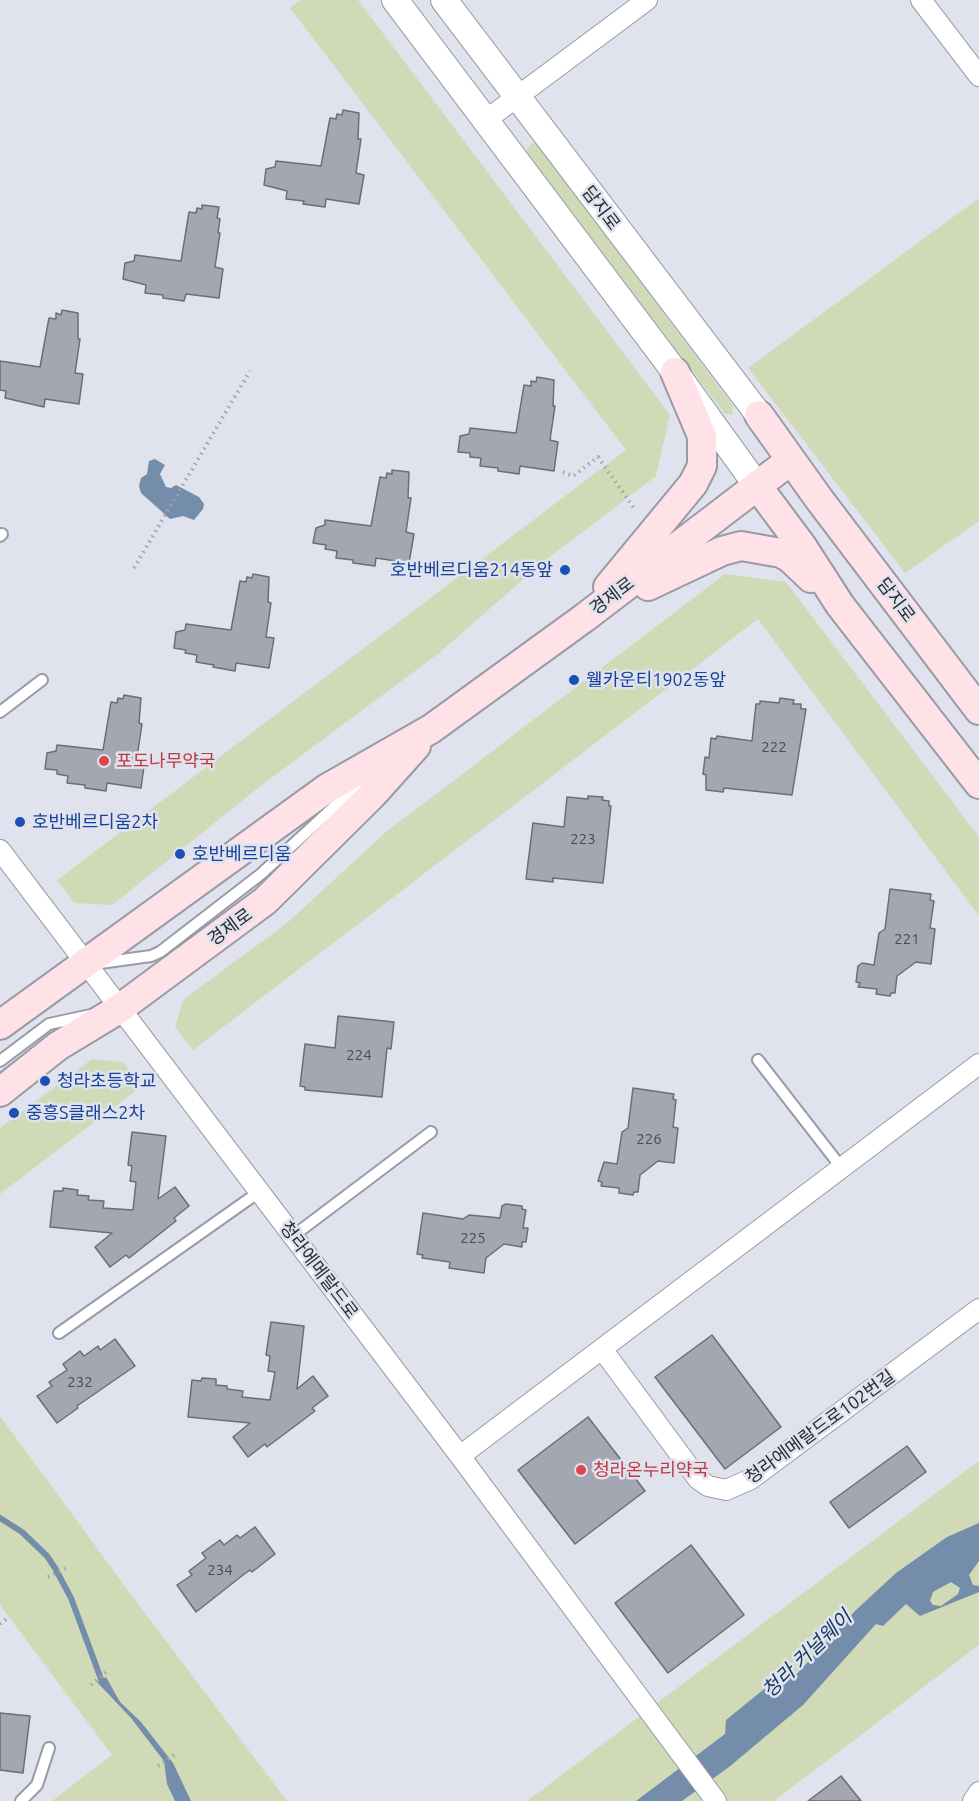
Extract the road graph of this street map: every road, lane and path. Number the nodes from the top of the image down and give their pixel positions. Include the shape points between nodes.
1 (395, 0) edge
2 (444, 0) edge
3 (921, 0) edge
4 (635, 4) edge
5 (979, 76) edge
6 (517, 97) junction
7 (486, 120) junction
8 (250, 371) dead end
9 (675, 372) junction
10 (759, 415) joint
11 (791, 460) junction
12 (563, 472) dead end
13 (758, 487) junction
14 (634, 508) dead end
15 (134, 568) dead end
16 (840, 605) junction
17 (584, 618) junction
18 (42, 680) dead end
19 (976, 701) edge
20 (0, 712) edge
21 (431, 729) junction
22 (979, 784) edge
23 (0, 850) edge
24 (85, 964) junction
25 (119, 1009) junction
26 (0, 1025) edge
27 (758, 1060) dead end
28 (0, 1061) edge
29 (978, 1067) edge
30 (0, 1092) edge
31 (431, 1132) dead end
32 (841, 1167) junction
33 (259, 1192) junction
34 (293, 1236) junction
35 (979, 1309) edge
36 (59, 1333) dead end
37 (602, 1349) junction
38 (460, 1456) junction
39 (67, 1568) dead end
40 (48, 1577) dead end
41 (9, 1617) dead end
42 (0, 1624) edge
43 (107, 1671) dead end
44 (91, 1684) dead end
45 (49, 1748) dead end
46 (174, 1755) dead end
47 (158, 1766) dead end
48 (979, 1792) edge
49 (21, 1801) edge
50 (716, 1801) edge
51 (973, 1801) edge

1 - 7 street
2 - 6 street, 담지로
3 - 5 street
4 - 6 street
6 - 7 street
6 - 10 street, 담지로
7 - 9 street
8 - 15 path
9 - 13 street
9 - 17 main road via 702,436 702,466 693,484
10 - 11 main road, 담지로
11 - 13 main road, 경제로
11 - 19 main road, 담지로
12 - 14 path via 573,476 598,458
13 - 16 main road
13 - 17 main road, 경제로
16 - 17 main road via 790,558 771,549 741,546 684,568
16 - 22 main road
17 - 21 main road, 경제로
18 - 20 lane
21 - 24 main road, 경제로 via 326,789
21 - 25 main road, 경제로 via 374,794 265,901
23 - 24 street, 청라에메랄드로
24 - 25 street, 청라에메랄드로
24 - 26 main road, 경제로
25 - 28 lane via 49,1024
25 - 30 main road, 경제로 via 58,1046
25 - 33 street, 청라에메랄드로
27 - 32 lane
29 - 32 street
31 - 34 lane
32 - 37 street
33 - 34 street, 청라에메랄드로
33 - 36 lane
34 - 38 street, 청라에메랄드로
35 - 37 street, 청라에메랄드로102번길 via 751,1479 726,1490 698,1479
37 - 38 street
38 - 50 street, 청라에메랄드로
39 - 40 path
41 - 42 path
43 - 44 path
45 - 49 lane via 37,1785
46 - 47 path
48 - 51 street

